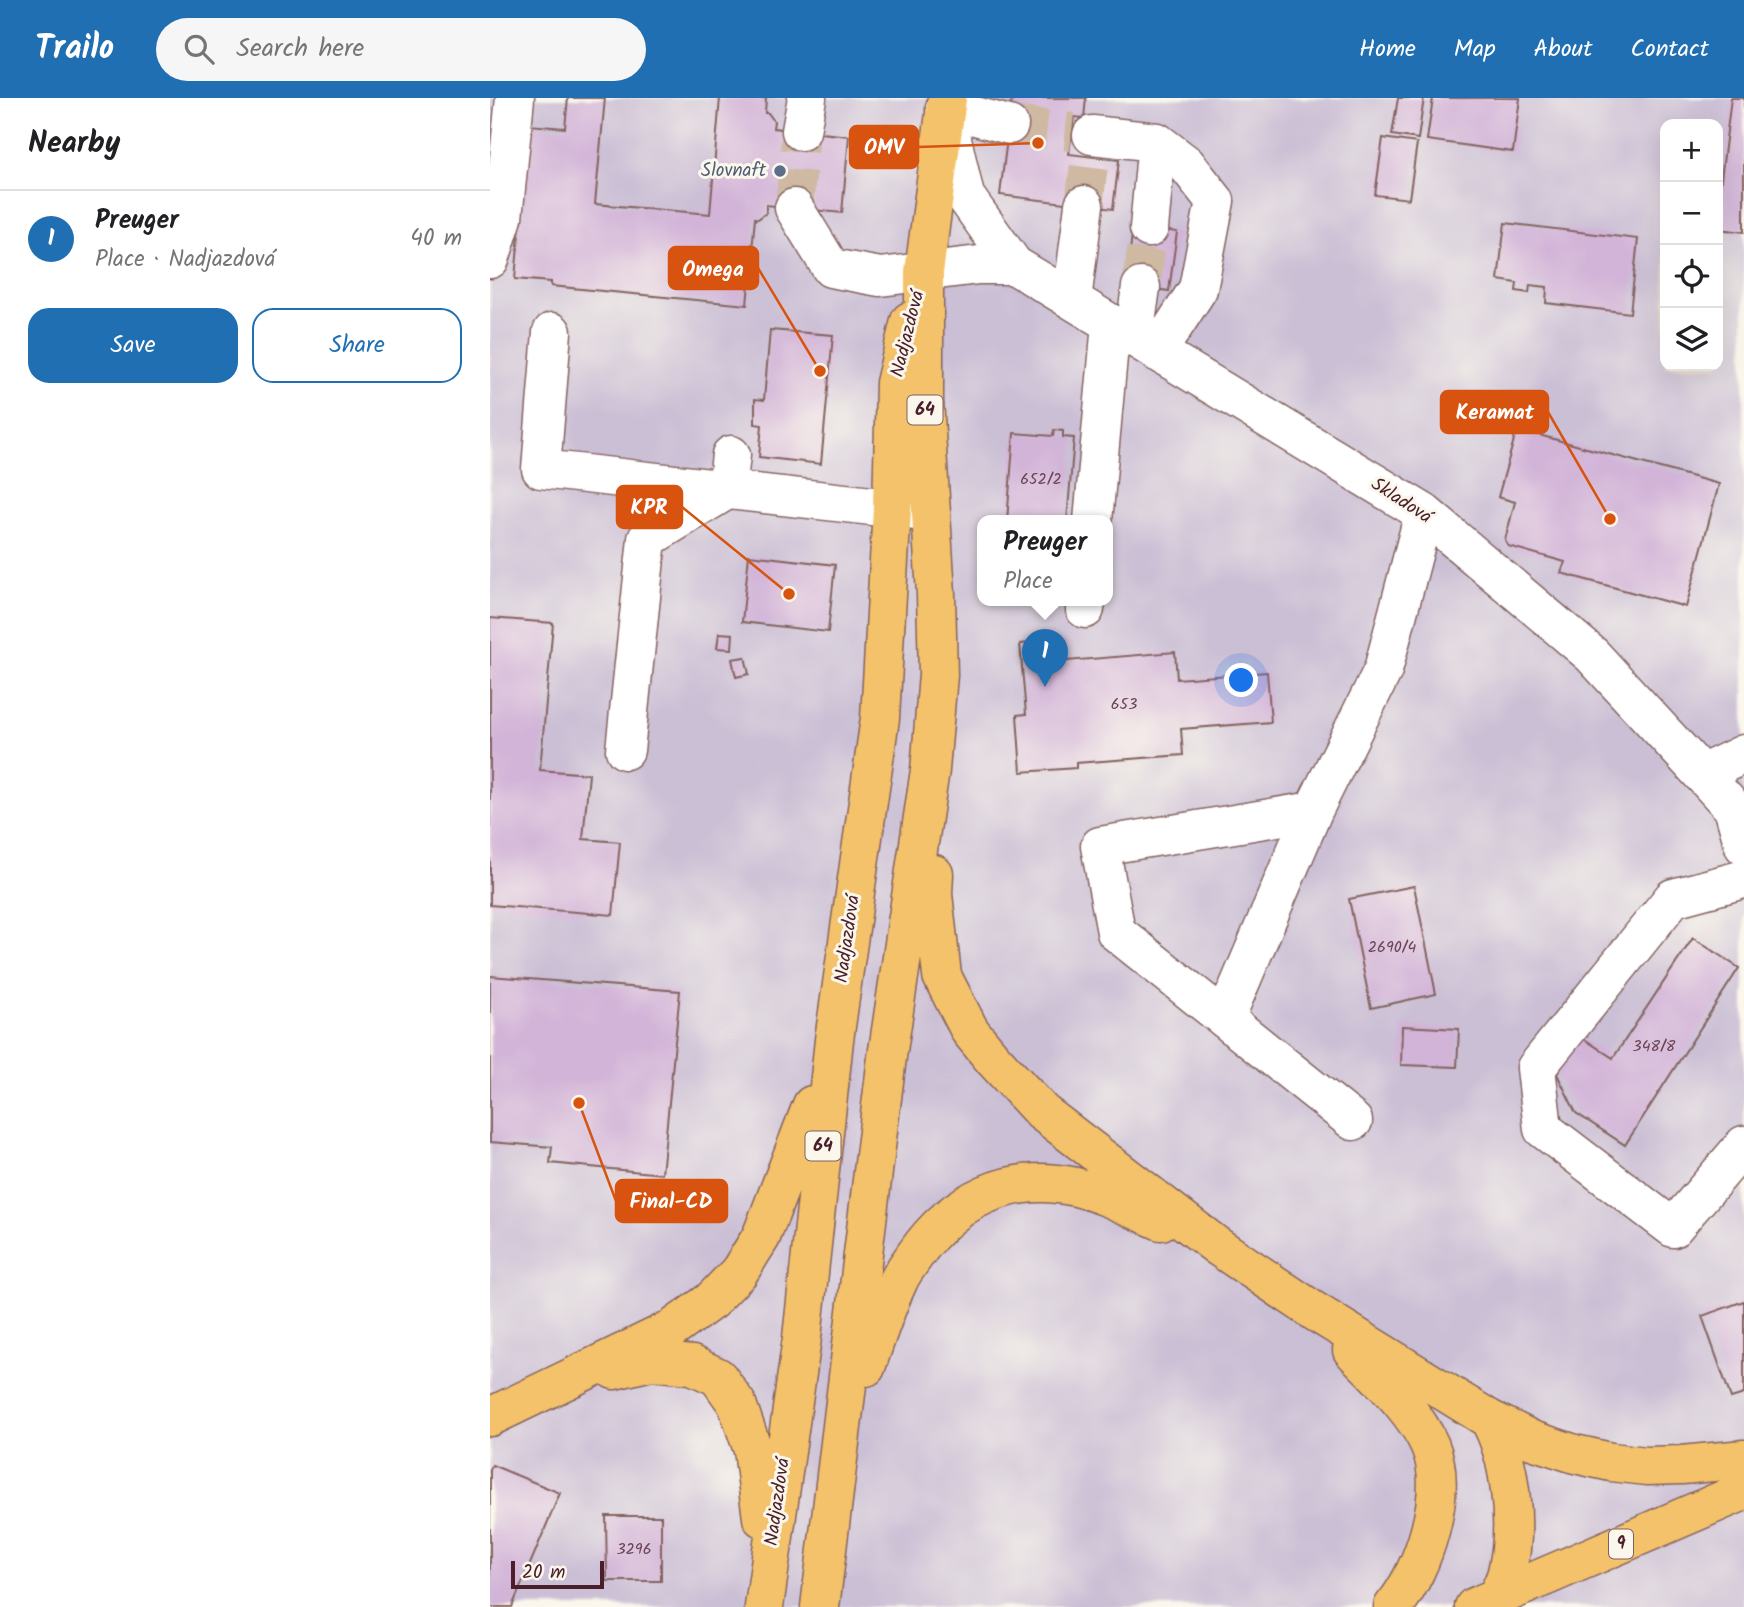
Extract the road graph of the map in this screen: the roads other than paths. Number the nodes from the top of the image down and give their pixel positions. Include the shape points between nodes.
1 (515, 98) edge
2 (946, 103) edge
3 (1009, 125) tunnel mouth
4 (1085, 141) tunnel mouth
5 (1157, 142) junction
6 (1084, 205) tunnel mouth
7 (794, 208) tunnel mouth
8 (1149, 228) tunnel mouth
9 (490, 259) edge
10 (1014, 265) junction
11 (924, 272) junction
12 (1140, 287) tunnel mouth
13 (1072, 300) junction
14 (552, 332) dead end
15 (1134, 338) junction
16 (729, 472) junction
17 (892, 508) junction
18 (932, 512) junction
19 (1424, 513) junction
20 (1094, 515) edge
21 (625, 750) dead end
22 (1744, 754) edge
23 (930, 770) junction
24 (1702, 774) junction
25 (1313, 811) junction
26 (1738, 811) edge
27 (1744, 846) edge
28 (1744, 879) edge
29 (1225, 1018) junction
30 (834, 1040) junction
31 (1353, 1121) dead end
32 (1744, 1145) edge
33 (1217, 1246) junction
34 (1314, 1311) junction
35 (568, 1380) junction
36 (490, 1417) edge
37 (1489, 1419) junction
38 (842, 1442) junction
39 (1744, 1460) edge
40 (1744, 1491) edge
41 (766, 1591) edge
42 (1485, 1602) edge
43 (820, 1607) edge
44 (1393, 1607) edge

1 - 9 street via 503,218
2 - 3 street
2 - 10 street, Skladová via 965,196
2 - 11 main road, Nadjazdová / 64
4 - 5 street
5 - 8 street
5 - 15 street via 1186,164 1215,201 1198,289
6 - 13 street
7 - 11 street via 831,268 880,276
10 - 11 street
10 - 13 street, Skladová
11 - 17 main road, Nadjazdová / 64 via 895,383
11 - 18 main road, Nadjazdová / 64 via 924,400
12 - 15 street
13 - 15 street, Skladová
14 - 16 street via 541,470
15 - 19 street, Skladová
15 - 20 street
16 - 17 street
16 - 21 street via 647,538
17 - 18 street
17 - 30 main road, Nadjazdová / 64 via 880,718
18 - 23 main road, Nadjazdová / 64 via 937,675
19 - 24 street, Skladová via 1592,655
19 - 25 street via 1383,670
22 - 24 street
23 - 33 main road via 936,829 933,894 937,949 942,976 970,1031 1042,1112
23 - 38 main road, Nadjazdová / 64 via 887,1057
24 - 26 street, Skladová
25 - 29 street
25 - 29 street via 1100,846 1116,932
26 - 27 street
28 - 32 street via 1673,898 1536,1068 1543,1129 1673,1228
29 - 31 street
30 - 35 main road via 778,1198 739,1272 711,1301 672,1329
30 - 41 main road, Nadjazdová / 64 via 802,1338
33 - 34 main road
33 - 38 main road via 1076,1187 1031,1182 987,1192 945,1221 899,1279
34 - 37 main road
34 - 44 main road via 1383,1382 1421,1428 1431,1448 1436,1507 1427,1546
35 - 36 main road
35 - 41 main road via 651,1361 692,1366 718,1377 737,1404 754,1450
37 - 39 main road via 1532,1440 1611,1462 1647,1466
37 - 42 main road via 1499,1437 1511,1501 1511,1538 1507,1572
38 - 43 main road, Nadjazdová / 64
40 - 42 main road, 9

